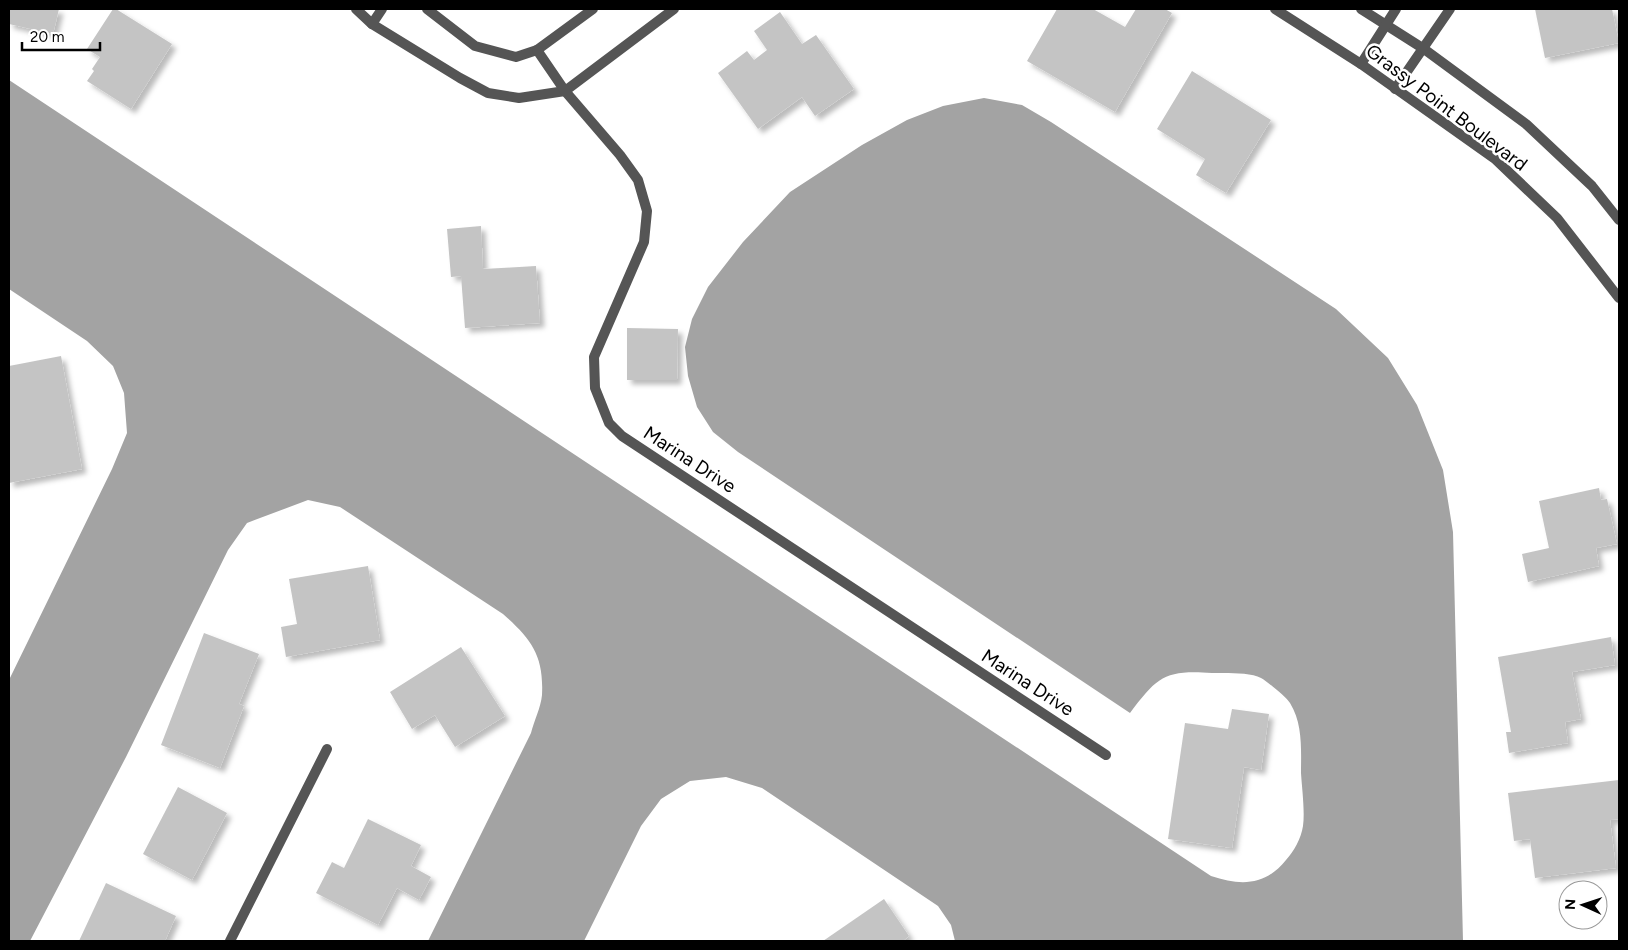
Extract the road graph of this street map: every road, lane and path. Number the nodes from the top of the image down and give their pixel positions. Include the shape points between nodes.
1 (356, 9) edge
2 (382, 9) edge
3 (427, 9) edge
4 (593, 9) edge
5 (674, 9) edge
6 (1275, 9) edge
7 (1361, 9) edge
8 (1396, 9) edge
9 (1450, 9) edge
10 (372, 24) junction
11 (1387, 24) junction
12 (1424, 48) junction
13 (537, 50) junction
14 (1361, 64) junction
15 (1395, 89) junction
16 (565, 91) junction
17 (1619, 220) edge
18 (1619, 298) edge
19 (327, 749) dead end
20 (1106, 755) dead end
21 (230, 941) edge

1 - 10 street
2 - 10 street
3 - 13 street via 475,46 516,57
4 - 13 street
5 - 16 street
6 - 14 street, Grassy Point Boulevard
7 - 11 street, Grassy Point Boulevard
8 - 11 street
9 - 12 street
10 - 16 street via 488,93 519,98
11 - 12 street, Grassy Point Boulevard
11 - 14 street
12 - 15 street
12 - 17 street, Grassy Point Boulevard via 1526,124 1592,186
13 - 16 street, Marina Drive
14 - 15 street, Grassy Point Boulevard
15 - 18 street, Grassy Point Boulevard via 1495,159 1518,180 1557,218
16 - 20 street, Marina Drive via 638,180 647,210 644,242 594,357 595,388 609,423 622,436
19 - 21 street

